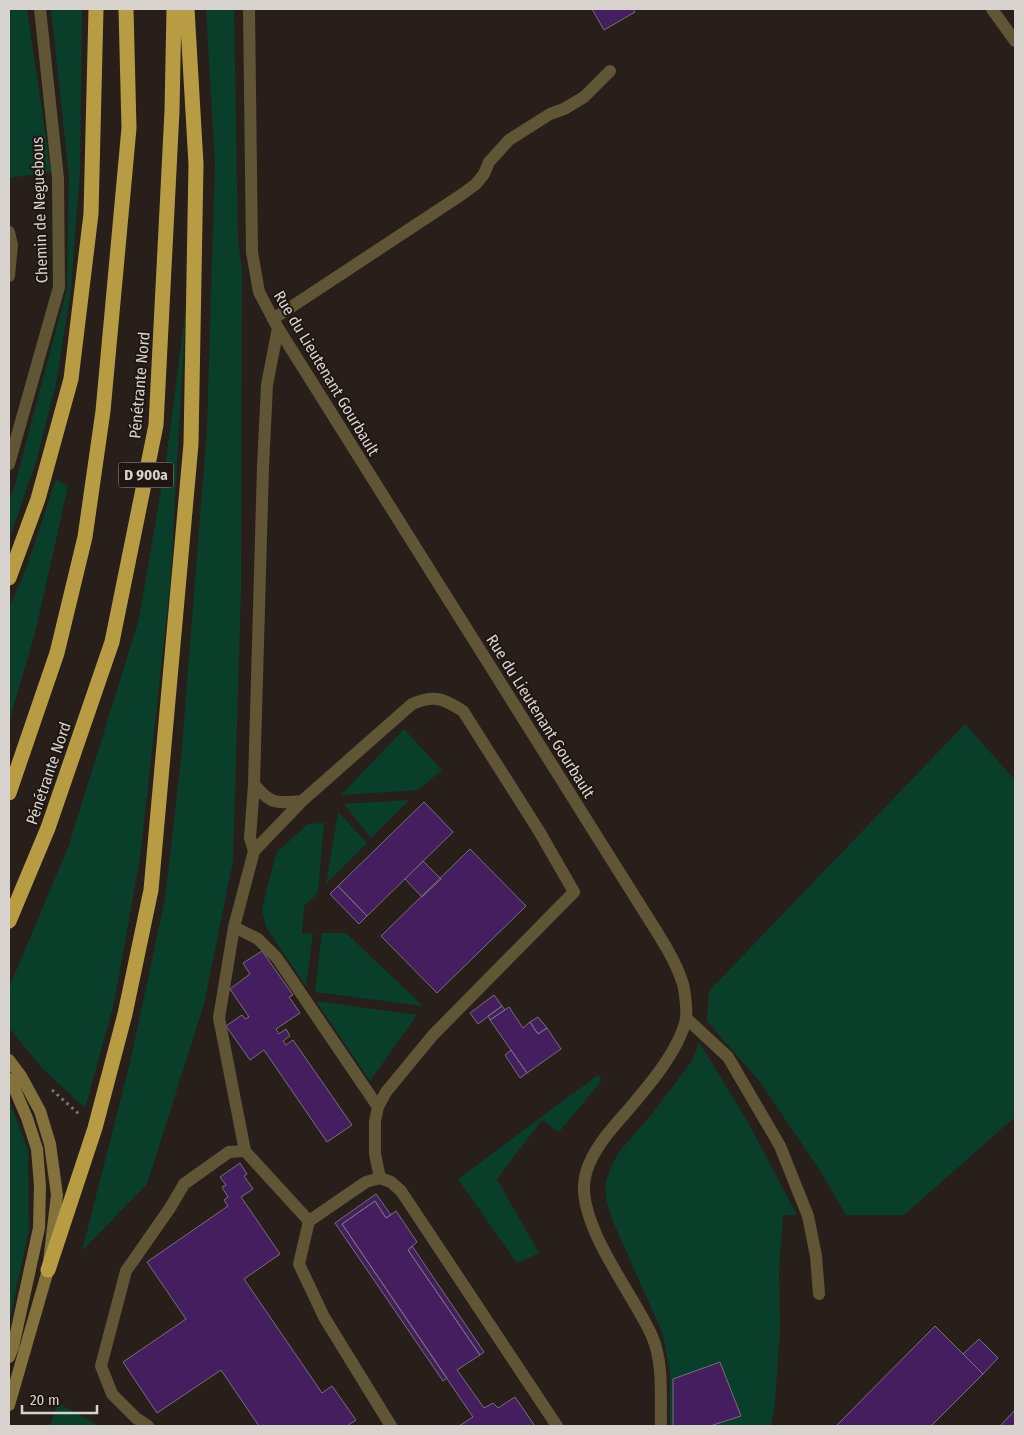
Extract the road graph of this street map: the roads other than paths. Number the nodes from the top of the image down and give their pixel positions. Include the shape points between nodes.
1 (40, 9) edge
2 (96, 9) edge
3 (126, 9) edge
4 (174, 9) edge
5 (187, 9) edge
6 (249, 9) edge
7 (992, 9) edge
8 (1015, 41) edge
9 (610, 71) dead end
10 (9, 232) edge
11 (9, 276) edge
12 (276, 324) junction
13 (9, 464) edge
14 (9, 578) edge
15 (254, 784) junction
16 (9, 793) edge
17 (302, 801) junction
18 (254, 851) junction
19 (9, 921) edge
20 (234, 927) junction
21 (686, 1018) junction
22 (9, 1060) edge
23 (14, 1079) edge
24 (378, 1107) junction
25 (245, 1151) junction
26 (380, 1178) junction
27 (310, 1221) junction
28 (48, 1270) junction
29 (819, 1294) dead end
30 (9, 1357) edge
31 (9, 1405) edge
32 (148, 1426) edge
33 (391, 1426) edge
34 (557, 1426) edge
35 (661, 1426) edge

1 - 13 street, Chemin de Neguebous via 58,178 59,286
2 - 14 highway via 91,214 71,379 38,499
3 - 16 highway, Pénétrante Nord / D 900a via 129,128 102,411 85,537 57,653
4 - 19 highway, Pénétrante Nord / D 900a via 156,426 112,642 48,828
5 - 28 highway via 196,164 192,444 151,890 95,1128
6 - 12 street, Rue du Lieutenant Gourbault via 252,252 259,292
7 - 8 street
9 - 12 street via 584,97 509,140 489,162 476,184
10 - 11 street via 12,245
12 - 15 street via 267,385
12 - 21 street, Rue du Lieutenant Gourbault via 669,952 683,982
15 - 17 street via 264,796 277,803
15 - 18 street via 250,838
17 - 18 street
17 - 24 street via 412,704 434,698 447,701 463,712 574,892 433,1035 386,1092
18 - 20 street
20 - 24 street via 258,939 277,958
20 - 25 street via 220,1018
21 - 29 street via 728,1057 780,1146 808,1216
21 - 35 street, Rue du Lieutenant Gourbault via 674,1050 602,1140 584,1184 587,1208 596,1234 652,1337 659,1362
22 - 23 main road
23 - 28 main road via 40,1111 50,1144 57,1195
23 - 30 main road via 37,1149 40,1186 39,1228
24 - 26 street via 374,1121
25 - 27 street
25 - 32 street via 229,1152 184,1184 126,1271 101,1366 112,1394
26 - 27 street via 366,1182
26 - 34 street via 401,1191
27 - 33 street via 299,1264 324,1317
28 - 31 main road

